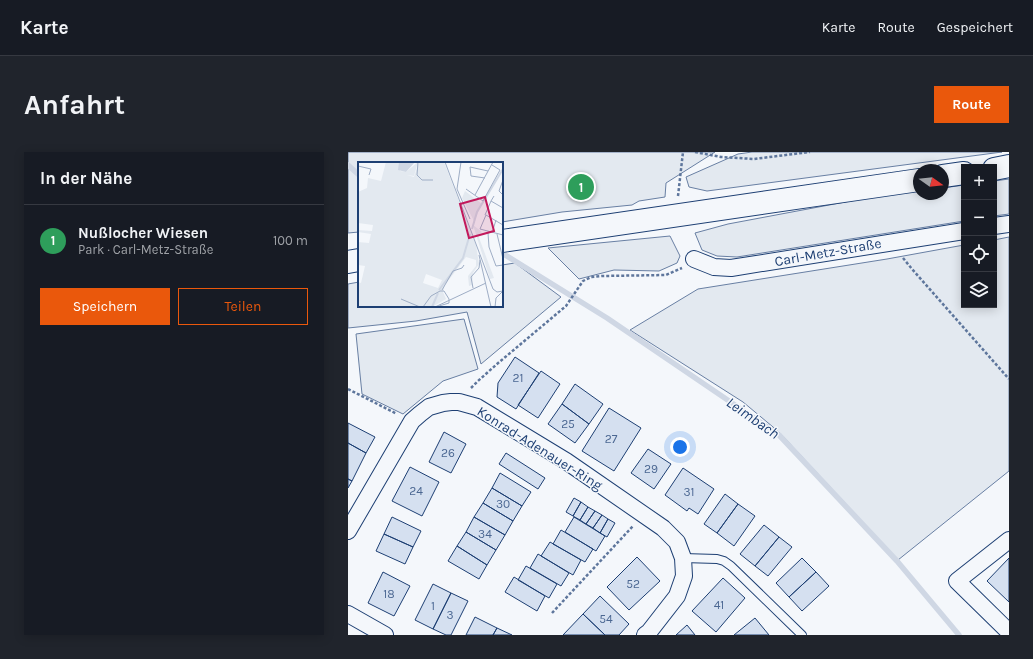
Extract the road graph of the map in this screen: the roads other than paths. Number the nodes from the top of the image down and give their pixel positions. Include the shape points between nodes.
1 (1009, 166) edge
2 (997, 168) edge
3 (961, 173) edge
4 (949, 175) edge
5 (913, 181) edge
6 (1009, 224) edge
7 (997, 226) edge
8 (961, 230) edge
9 (509, 240) edge
10 (348, 257) edge
11 (358, 258) edge
12 (358, 258) edge
13 (694, 259) road end
14 (348, 262) edge
15 (348, 530) edge
16 (1009, 540) edge
17 (683, 558) junction
18 (348, 614) edge
19 (1009, 632) edge
20 (385, 635) edge
21 (646, 635) edge
22 (802, 635) edge

1 - 2 highway
3 - 4 highway
5 - 9 highway
6 - 7 street
8 - 13 street, Carl-Metz-Straße via 731,268 714,267
10 - 11 highway
12 - 14 highway
15 - 17 street, Konrad-Adenauer-Ring via 412,421 428,407 459,402 477,407 566,461 644,514 677,542
16 - 19 street via 957,581
17 - 21 street, Konrad-Adenauer-Ring via 684,576 677,596
17 - 22 lane via 724,561
18 - 20 street

